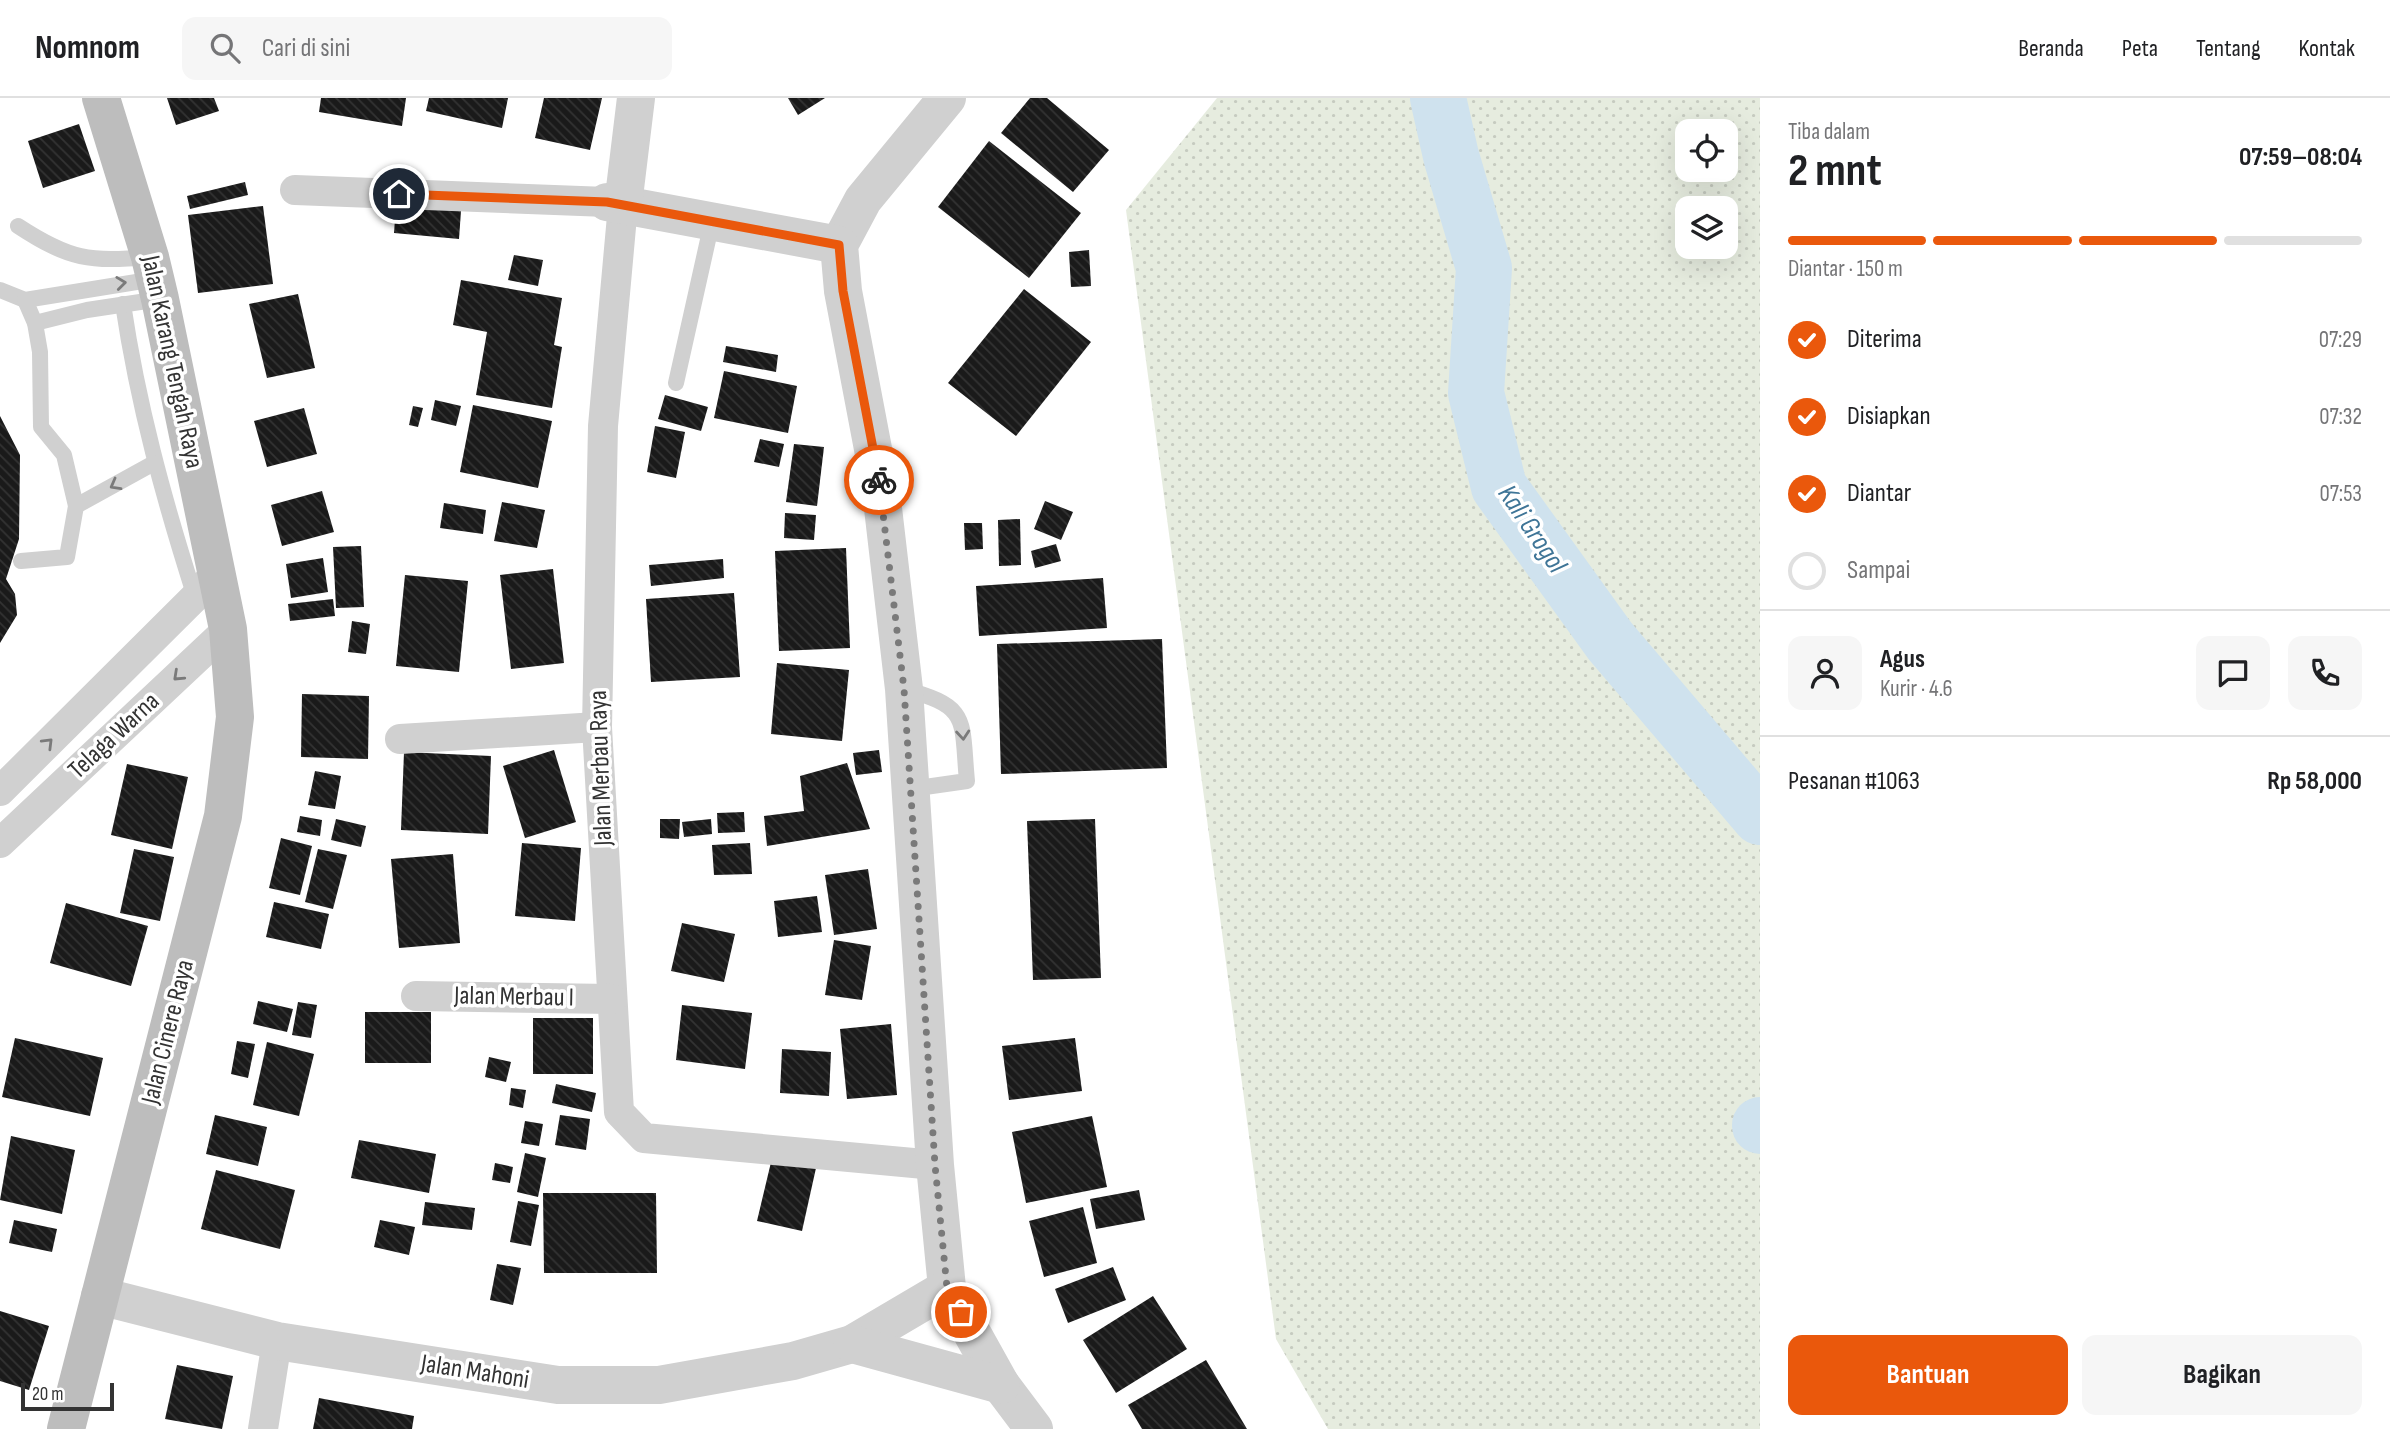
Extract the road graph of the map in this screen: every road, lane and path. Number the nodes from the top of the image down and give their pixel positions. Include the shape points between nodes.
1 (101, 98) edge
2 (636, 98) edge
3 (947, 98) edge
4 (295, 190) dead end
5 (615, 203) junction
6 (712, 222) junction
7 (18, 226) dead end
8 (839, 245) junction
9 (155, 278) junction
10 (1, 290) edge
11 (24, 300) junction
12 (123, 304) junction
13 (35, 323) junction
14 (676, 383) dead end
15 (168, 452) junction
16 (76, 506) junction
17 (21, 561) dead end
18 (206, 583) junction
19 (228, 629) junction
20 (904, 689) junction
21 (597, 727) junction
22 (400, 739) dead end
23 (911, 789) junction
24 (0, 792) edge
25 (0, 843) edge
26 (416, 996) dead end
27 (612, 999) junction
28 (935, 1165) junction
29 (947, 1288) junction
30 (100, 1296) junction
31 (276, 1341) junction
32 (852, 1344) junction
33 (1001, 1385) junction
34 (65, 1429) edge
35 (263, 1429) edge
36 (1034, 1429) edge

1 - 9 main road, Jalan Karang Tengah Raya
2 - 5 street, Jalan Merbau Raya
3 - 8 street via 863,200
4 - 5 street
5 - 6 street
5 - 21 street, Jalan Merbau Raya via 603,426
6 - 8 street
6 - 14 lane
7 - 9 lane via 73,256
8 - 20 street via 843,291 881,491
11 -> 9 lane
9 - 12 lane
9 - 15 main road, Jalan Karang Tengah Raya
10 - 11 lane
11 - 13 lane
12 - 13 lane
12 - 15 lane via 132,368
13 - 16 lane via 41,427 64,455
15 -> 16 lane
15 - 18 main road, Jalan Karang Tengah Raya
16 - 17 lane via 67,557
18 - 19 main road, Jalan Karang Tengah Raya
24 -> 18 street, Telaga Warna
19 -> 25 street, Telaga Warna
19 - 30 main road, Jalan Cinere Raya via 235,717 223,816
20 - 23 street
20 -> 23 lane via 950,705 961,719 967,781
21 - 22 street
21 - 27 street, Jalan Merbau Raya
23 - 28 street
26 - 27 street, Jalan Merbau I
27 - 28 street, Jalan Merbau Raya via 619,1112 644,1138
28 - 29 street
29 - 32 street, Jalan Mahoni
29 - 33 street
30 - 31 street, Jalan Mahoni
30 - 34 main road, Jalan Cinere Raya
31 - 32 street, Jalan Mahoni via 558,1385 659,1385 793,1361
31 - 35 street
32 - 33 street
33 - 36 street

